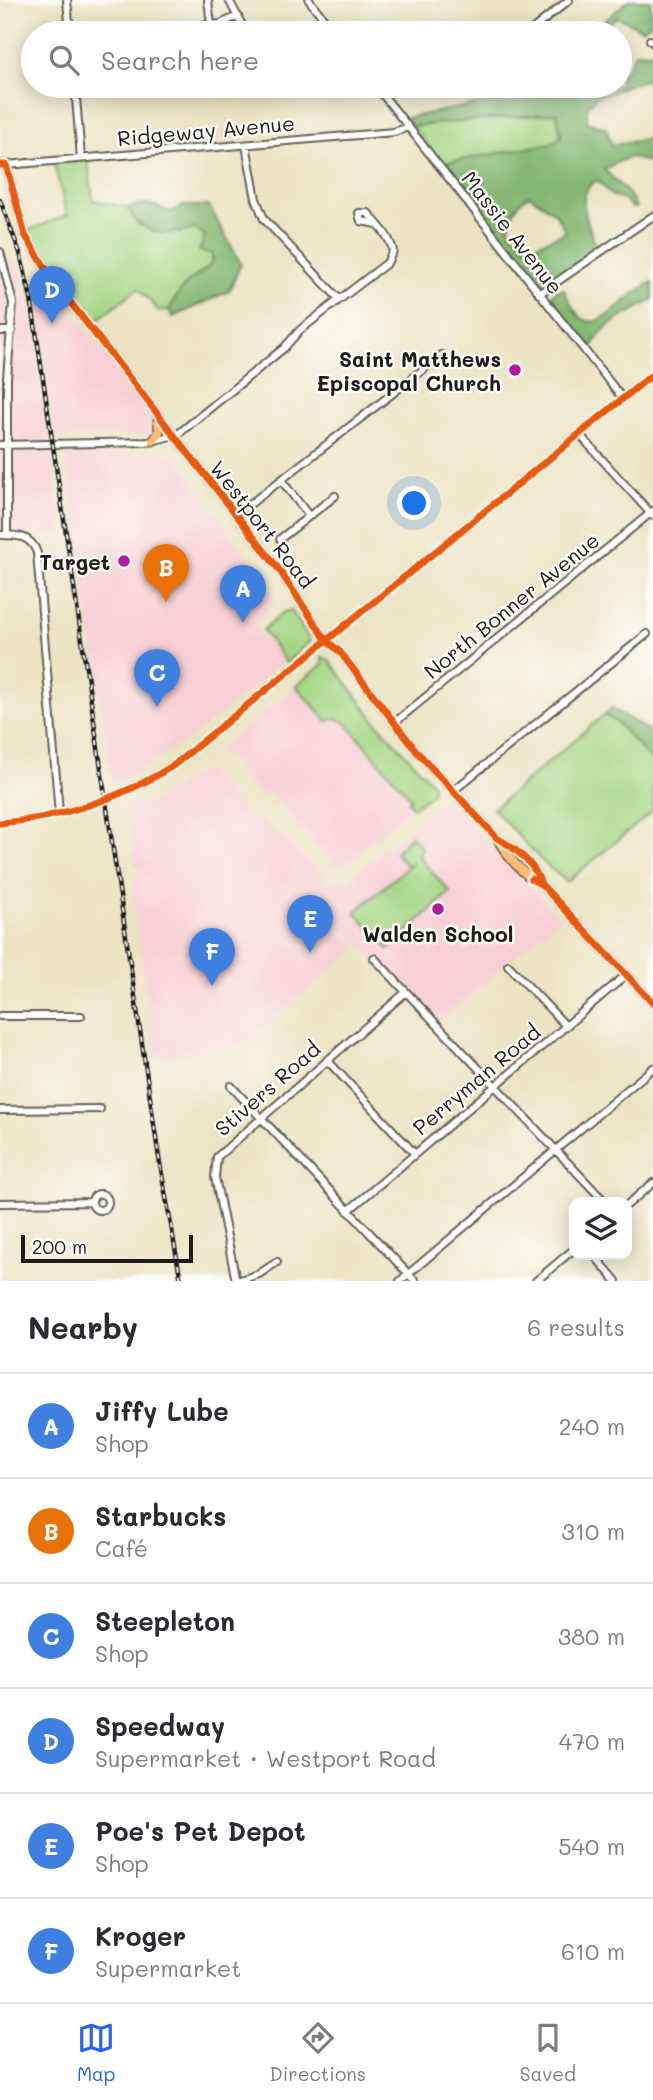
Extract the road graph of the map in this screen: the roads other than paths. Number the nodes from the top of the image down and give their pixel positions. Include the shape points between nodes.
1 (67, 0) edge
2 (208, 0) edge
3 (229, 0) edge
4 (309, 0) edge
5 (569, 0) edge
6 (238, 16) junction
7 (69, 21) edge
8 (211, 21) edge
9 (223, 21) edge
10 (240, 21) edge
11 (326, 21) edge
12 (543, 21) edge
13 (76, 98) edge
14 (386, 98) edge
15 (408, 127) junction
16 (246, 145) junction
17 (81, 158) junction
18 (3, 165) edge
19 (653, 216) edge
20 (377, 223) dead end
21 (0, 252) edge
22 (539, 294) junction
23 (339, 299) junction
24 (0, 331) edge
25 (12, 331) junction
26 (442, 355) dead end
27 (653, 374) edge
28 (623, 399) junction
29 (157, 416) junction
30 (580, 435) junction
31 (173, 436) junction
32 (153, 441) junction
33 (4, 444) edge
34 (282, 481) junction
35 (335, 496) dead end
36 (652, 514) edge
37 (236, 515) junction
38 (310, 516) junction
39 (3, 535) edge
40 (280, 539) dead end
41 (647, 634) dead end
42 (327, 640) junction
43 (394, 723) junction
44 (453, 791) junction
45 (59, 813) junction
46 (0, 823) edge
47 (374, 958) dead end
48 (508, 965) dead end
49 (626, 975) junction
50 (406, 992) junction
51 (653, 1003) edge
52 (0, 1016) edge
53 (81, 1016) dead end
54 (566, 1026) junction
55 (327, 1060) junction
56 (653, 1068) edge
57 (231, 1086) dead end
58 (495, 1087) junction
59 (100, 1109) dead end
60 (0, 1110) edge
61 (261, 1118) junction
62 (555, 1150) junction
63 (415, 1154) junction
64 (653, 1183) edge
65 (646, 1189) junction
66 (653, 1196) edge
67 (600, 1197) edge
68 (632, 1201) edge
69 (93, 1202) dead end
70 (0, 1203) edge
71 (348, 1211) junction
72 (569, 1253) edge
73 (598, 1260) edge
74 (277, 1262) dead end
75 (409, 1275) junction
76 (237, 1281) edge
77 (400, 1281) edge
78 (415, 1281) edge
79 (536, 1281) edge
80 (616, 1281) edge

1 - 7 street
2 - 8 street
3 - 6 street
4 - 11 street
5 - 12 street
6 - 9 street
6 - 10 street
13 - 17 street
14 - 15 street, Massie Avenue
15 - 16 street, Ridgeway Avenue
15 - 22 street, Massie Avenue
16 - 17 street, Ridgeway Avenue
16 - 23 street via 264,219
17 - 18 street, Ridgeway Avenue
18 - 29 main road, Westport Road via 32,250
19 - 22 street
20 - 23 street via 393,253 387,263
21 - 25 street via 12,291
22 - 28 street, Massie Avenue
23 - 31 street
24 - 25 street
25 - 33 street
26 - 34 street
27 - 28 street
28 - 30 street
29 - 31 main road, Westport Road
29 - 32 main road via 159,433
30 - 36 street
30 - 42 street
31 - 32 street
31 - 37 main road, Westport Road
32 - 33 street
33 - 39 street
34 - 37 street
34 - 38 street
35 - 38 street
36 - 43 street, North Bonner Avenue
37 - 42 main road, Westport Road
38 - 40 street
39 - 45 street via 29,540 37,554
41 - 44 street
42 - 43 main road, Westport Road
42 - 45 street via 163,772
43 - 44 main road, Westport Road
44 - 49 main road, Westport Road via 536,871 541,884
45 - 46 street
47 - 50 street
48 - 54 street
49 - 51 main road, Westport Road
49 - 54 street, Perryman Road
50 - 55 street, Stivers Road
50 - 58 street
52 - 53 street
54 - 58 street, Perryman Road
55 - 61 street, Stivers Road
55 - 63 street
56 - 62 street
57 - 61 street
58 - 62 street
58 - 63 street, Perryman Road
59 - 60 street
61 - 71 street
61 - 76 street, Stivers Road via 220,1152 214,1164
62 - 67 street
62 - 75 street
63 - 71 street, Perryman Road
64 - 65 street
65 - 66 street
65 - 68 street
69 - 70 street
71 - 75 street
72 - 79 street
73 - 80 street
74 - 76 street via 259,1275
75 - 77 street
75 - 78 street

